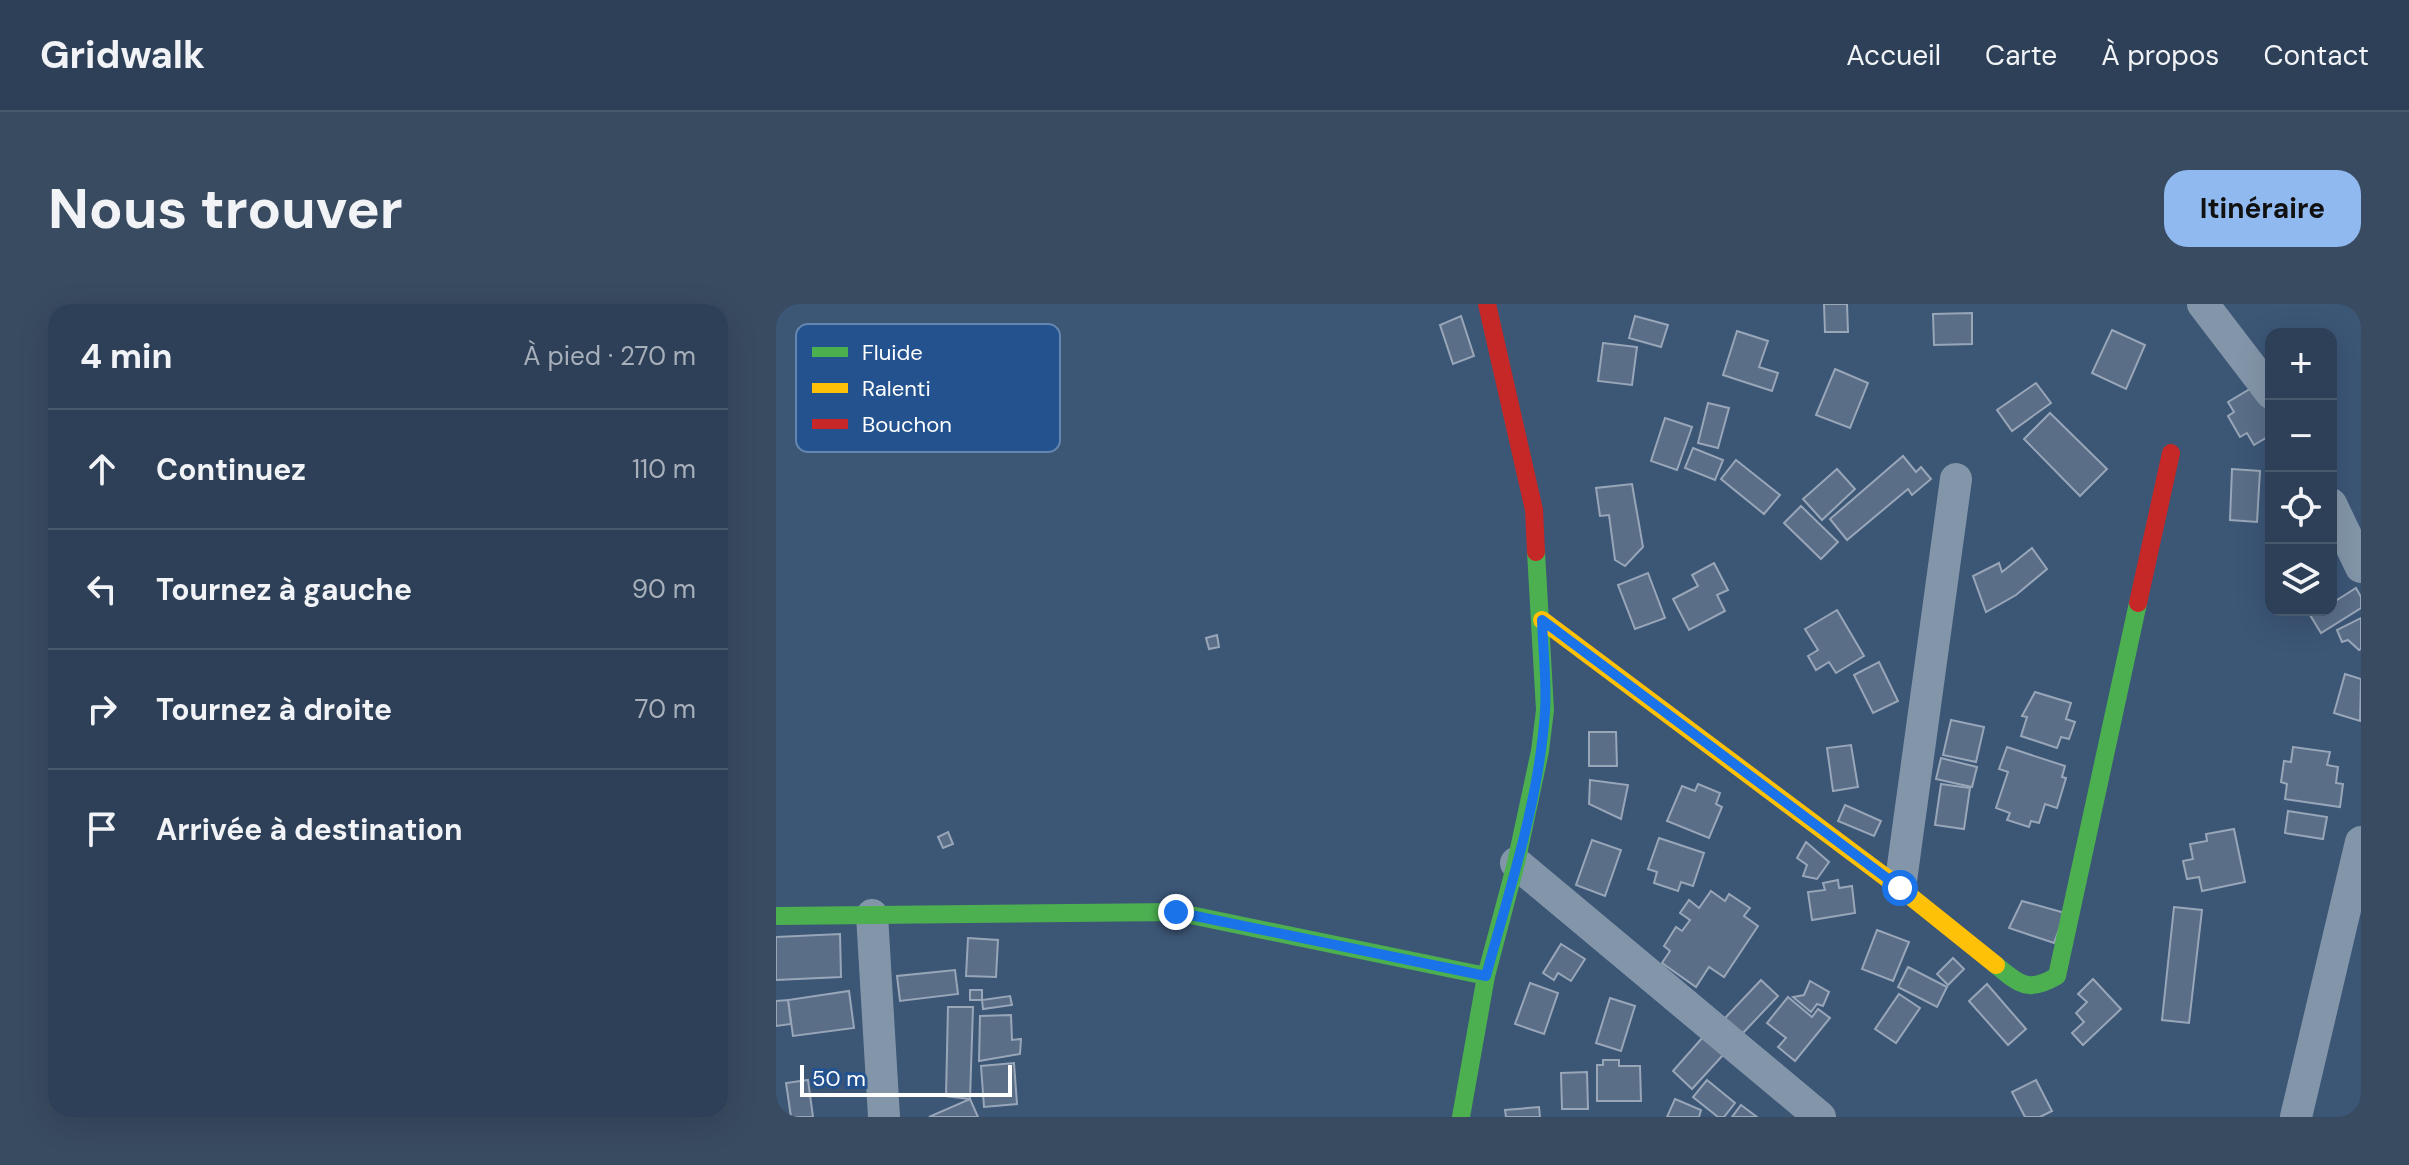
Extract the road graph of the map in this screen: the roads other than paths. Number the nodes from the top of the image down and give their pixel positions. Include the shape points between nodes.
1 (1487, 304) edge
2 (2203, 304) edge
3 (2265, 385) edge
4 (2171, 453) dead end
5 (1956, 479) dead end
6 (2337, 517) edge
7 (2361, 567) edge
8 (1542, 620) junction
9 (2361, 842) edge
10 (1516, 863) junction
11 (1900, 888) junction
12 (872, 915) junction
13 (776, 916) edge
14 (1486, 976) junction
15 (884, 1117) edge
16 (1461, 1117) edge
17 (1820, 1117) edge
18 (2296, 1117) edge

1 - 8 street via 1534,510
2 - 3 street
4 - 11 street via 2057,976 2040,986 2020,985
5 - 11 street
6 - 7 street
8 - 10 street via 1545,710
8 - 11 street
9 - 18 street
10 - 14 street
10 - 17 street
12 - 13 street
12 - 14 street via 1176,912
12 - 15 street
14 - 16 street

